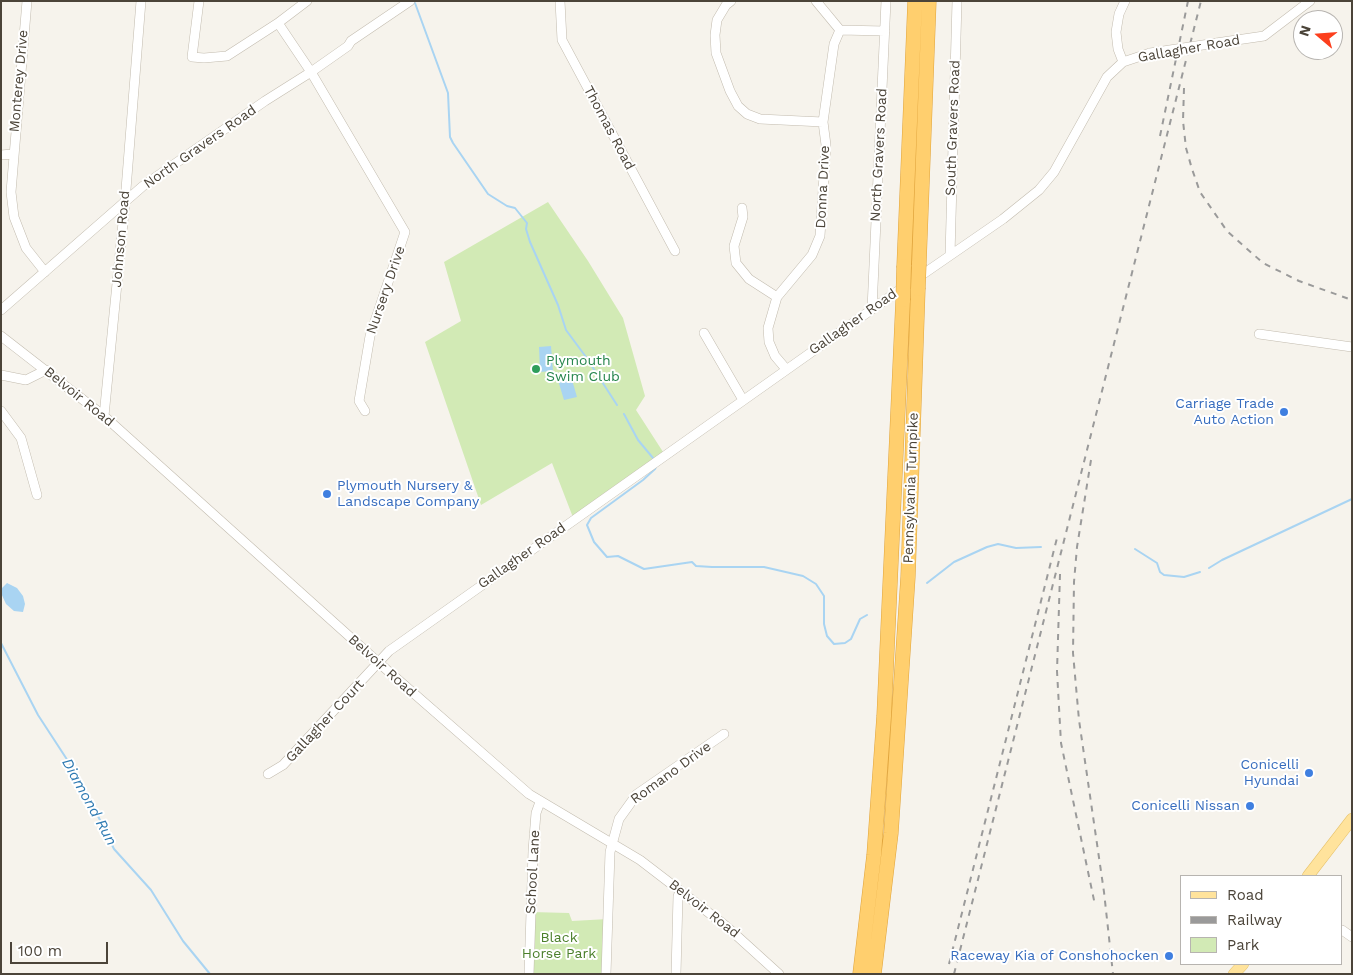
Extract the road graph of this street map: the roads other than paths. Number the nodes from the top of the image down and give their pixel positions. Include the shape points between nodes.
1 (27, 1) edge
2 (141, 1) edge
3 (199, 1) edge
4 (307, 1) edge
5 (410, 1) edge
6 (560, 1) edge
7 (731, 1) edge
8 (816, 1) edge
9 (886, 1) edge
10 (915, 1) edge
11 (929, 1) edge
12 (957, 1) edge
13 (1125, 1) edge
14 (1310, 1) edge
15 (278, 23) junction
16 (840, 30) junction
17 (885, 31) junction
18 (1123, 62) junction
19 (311, 72) junction
20 (823, 122) junction
21 (12, 154) junction
22 (1, 155) edge
23 (125, 202) junction
24 (742, 208) dead end
25 (675, 251) dead end
26 (950, 255) junction
27 (44, 272) junction
28 (777, 296) junction
29 (872, 309) junction
30 (1, 310) edge
31 (704, 333) dead end
32 (1259, 334) dead end
33 (1, 336) edge
34 (1352, 346) edge
35 (786, 369) junction
36 (46, 370) junction
37 (1, 375) edge
38 (743, 400) junction
39 (1, 411) edge
40 (365, 411) dead end
41 (104, 416) junction
42 (37, 495) dead end
43 (379, 663) junction
44 (724, 734) dead end
45 (268, 774) dead end
46 (540, 802) junction
47 (1352, 819) edge
48 (612, 843) junction
49 (1309, 875) edge
50 (682, 891) junction
51 (529, 974) edge
52 (606, 974) edge
53 (676, 974) edge
54 (779, 974) edge
55 (860, 974) edge
56 (874, 974) edge

1 - 21 street, Monterey Drive
2 - 23 street, Johnson Road
3 - 15 street via 192,57 227,56
4 - 15 street
5 - 19 street, North Gravers Road
6 - 25 street, Thomas Road via 562,40
7 - 20 street via 717,20 716,53 738,106 747,114 760,118
8 - 16 street
9 - 17 street, North Gravers Road
10 - 55 highway, Pennsylvania Turnpike, bridge via 884,716 874,855
11 - 56 highway, Pennsylvania Turnpike, bridge via 908,577 891,833
12 - 26 street, South Gravers Road
13 - 18 street via 1116,32
14 - 18 street, Gallagher Road, bridge via 1264,36 1150,53
15 - 19 street, Nursery Drive
16 - 17 street
16 - 20 street, Donna Drive via 834,44
17 - 29 street, North Gravers Road
18 - 26 street, Gallagher Road via 1100,87 1054,172 1039,190
19 - 23 street, North Gravers Road via 265,101
19 - 40 street, Nursery Drive via 405,232 370,336 359,401
20 - 28 street, Donna Drive via 826,145 820,236 812,255
21 - 22 street
21 - 27 street, Monterey Drive via 14,217 26,248
23 - 27 street, North Gravers Road
23 - 41 street, Johnson Road
24 - 28 street via 743,217 734,246 736,263 749,279
26 - 29 street, Gallagher Road
27 - 30 street, North Gravers Road
28 - 35 street, Donna Drive via 768,328 769,342
29 - 35 street, Gallagher Road
31 - 38 street
32 - 34 street
33 - 36 street, Belvoir Road
35 - 38 street, Gallagher Road
36 - 37 street via 26,380
36 - 41 street, Belvoir Road
38 - 43 street, Gallagher Road via 389,651
39 - 42 street via 20,438
41 - 43 street, Belvoir Road
43 - 45 street, Gallagher Court via 283,765
43 - 46 street, Belvoir Road
44 - 48 street, Romano Drive via 637,794 620,819
46 - 48 street, Belvoir Road
46 - 51 street, School Lane via 533,851
47 - 49 main road
48 - 50 street, Belvoir Road
48 - 52 street, Romano Drive
50 - 53 street via 678,896
50 - 54 street, Belvoir Road

